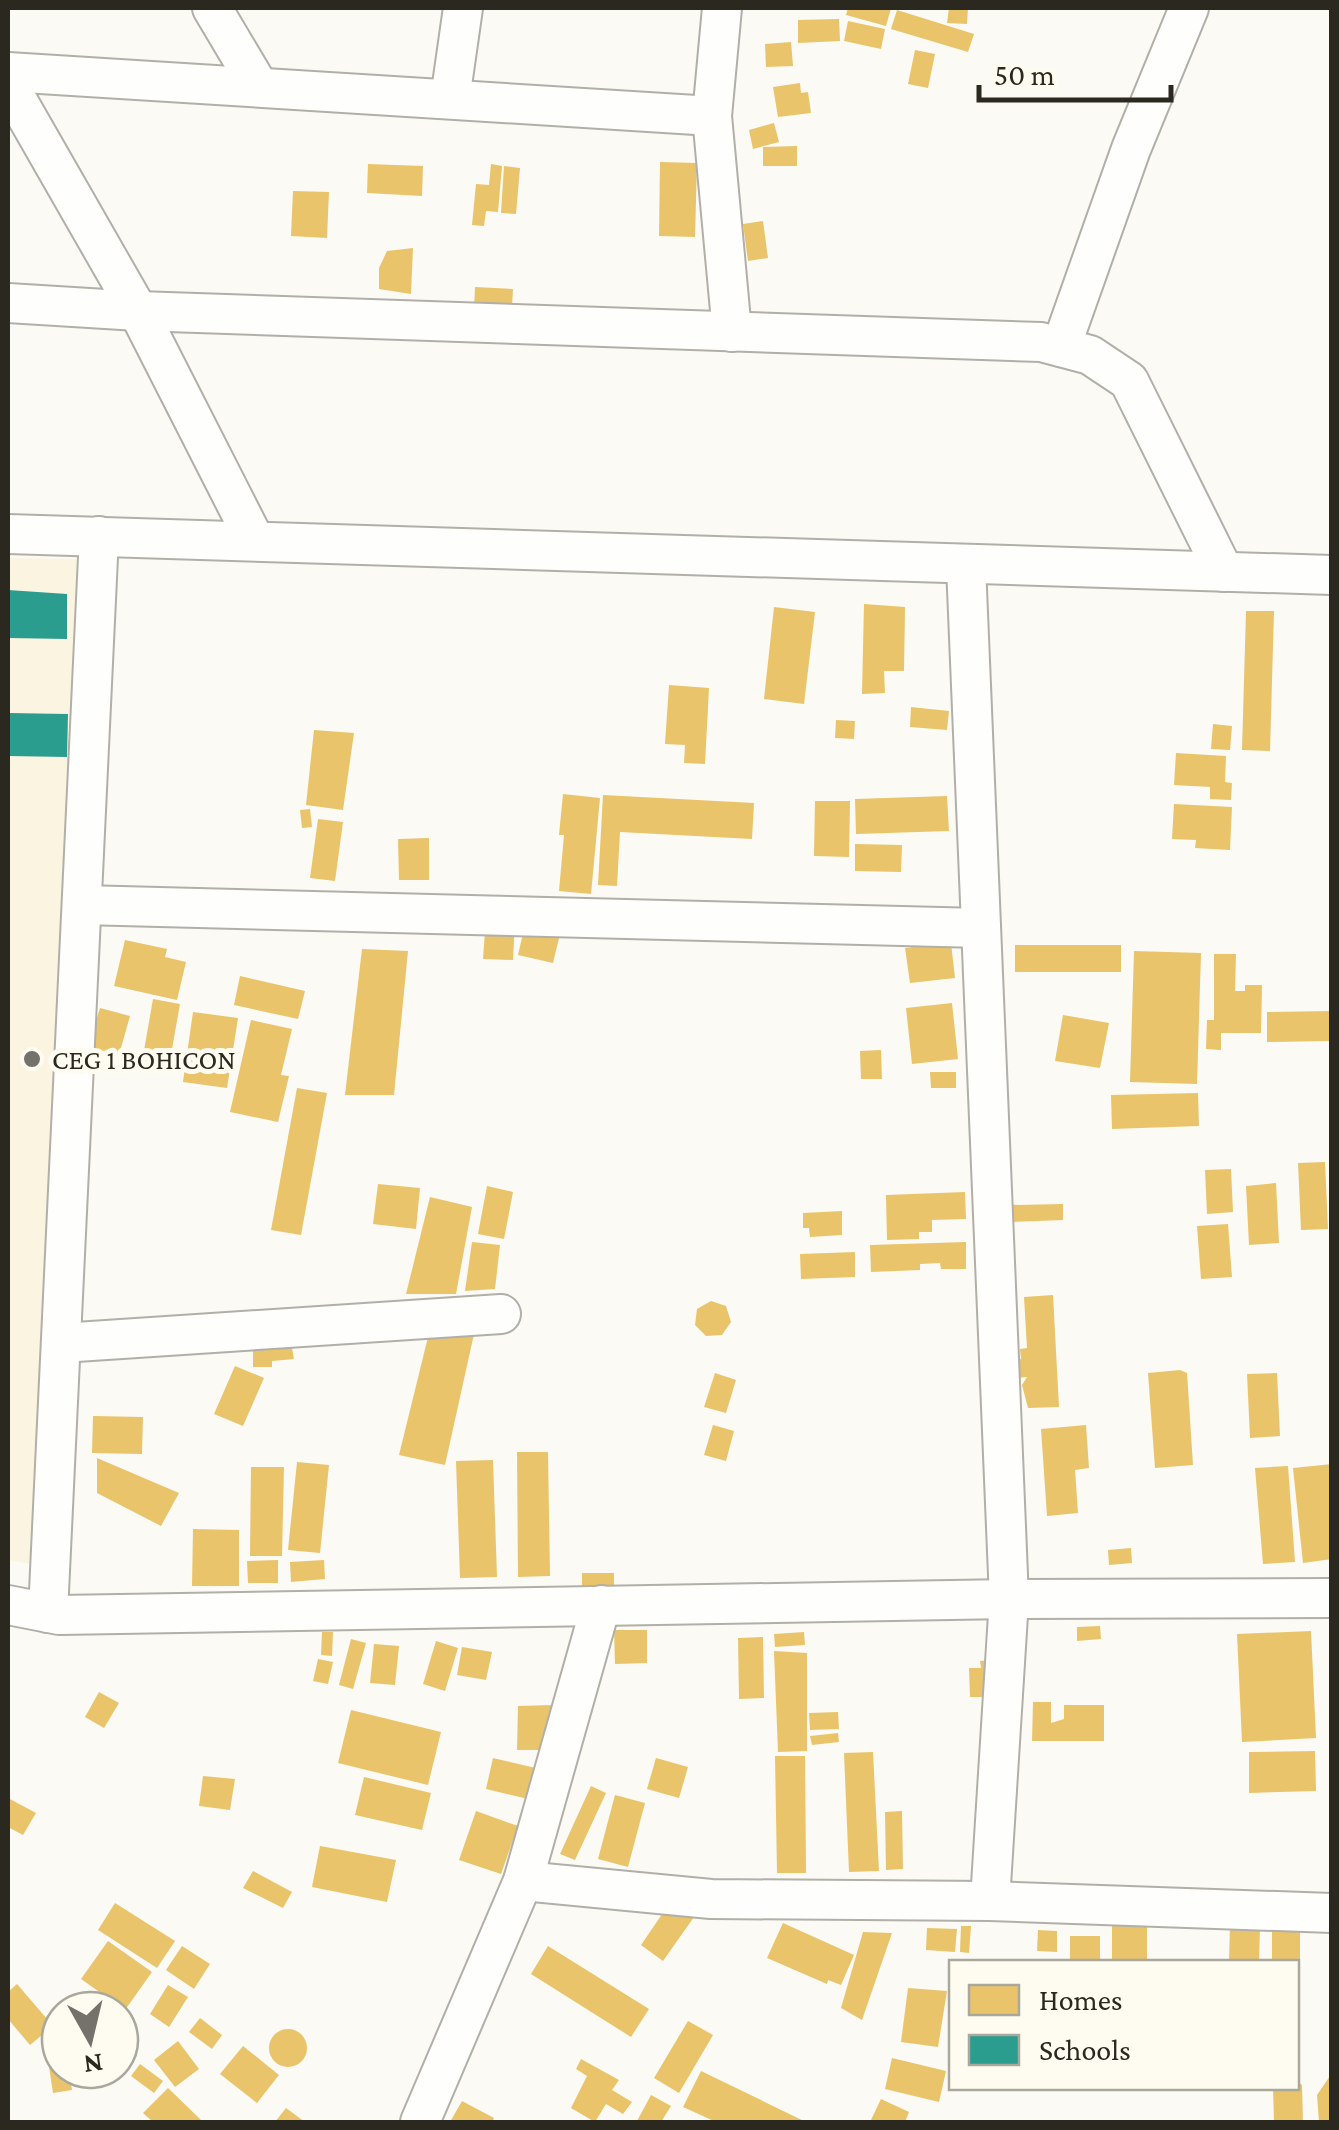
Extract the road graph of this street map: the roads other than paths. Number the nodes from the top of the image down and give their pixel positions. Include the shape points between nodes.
1 (212, 8) edge
2 (463, 8) edge
3 (722, 8) edge
4 (1189, 8) edge
5 (8, 72) edge
6 (8, 84) edge
7 (259, 88) junction
8 (450, 99) junction
9 (712, 116) junction
10 (8, 303) edge
11 (138, 311) junction
12 (732, 332) junction
13 (1061, 347) junction
14 (8, 534) edge
15 (99, 536) junction
16 (255, 541) junction
17 (966, 565) junction
18 (1224, 572) junction
19 (1332, 575) edge
20 (82, 905) junction
21 (981, 928) junction
22 (501, 1314) dead end
23 (61, 1344) junction
24 (1332, 1598) edge
25 (1008, 1599) junction
26 (8, 1605) edge
27 (601, 1605) junction
28 (48, 1613) junction
29 (523, 1882) junction
30 (990, 1901) junction
31 (1332, 1913) edge
32 (420, 2122) edge

1 - 7 street
2 - 8 street
3 - 9 street
4 - 13 street
5 - 7 street
6 - 11 street
7 - 8 street
8 - 9 street
9 - 12 street
10 - 11 street
11 - 12 street
11 - 16 street
12 - 13 street
13 - 18 street via 1090,355 1129,382
14 - 15 street
15 - 16 street
15 - 20 street
16 - 17 street
17 - 18 street
17 - 21 street
18 - 19 street
20 - 21 street
20 - 23 street
21 - 25 street
22 - 23 street
23 - 28 street
24 - 25 street
25 - 27 street
25 - 30 street
26 - 28 street
27 - 28 street
27 - 29 street
29 - 30 street via 712,1900
29 - 32 street
30 - 31 street

